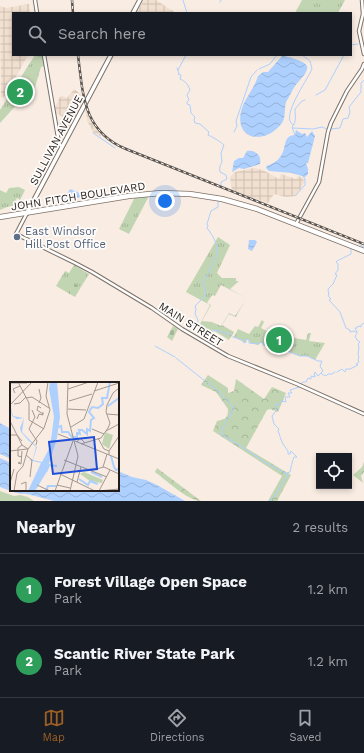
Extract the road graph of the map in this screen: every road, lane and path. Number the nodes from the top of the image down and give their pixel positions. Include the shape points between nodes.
1 (35, 0) edge
2 (140, 0) edge
3 (362, 0) edge
4 (37, 12) edge
5 (134, 12) edge
6 (364, 54) edge
7 (44, 56) edge
8 (110, 56) edge
9 (364, 64) edge
10 (62, 148) junction
11 (28, 212) junction
12 (0, 216) edge
13 (297, 224) junction
14 (16, 234) joint
15 (364, 250) edge
16 (364, 414) edge

1 - 4 street
2 - 5 main road
3 - 6 street via 363,14 359,31
7 - 10 street
8 - 10 main road, SULLIVAN AVENUE
9 - 13 street via 331,123 318,185
10 - 11 main road, SULLIVAN AVENUE
11 - 12 highway, JOHN FITCH BOULEVARD
11 - 13 highway, JOHN FITCH BOULEVARD via 106,198 175,192 218,196 258,207
11 - 14 street, SULLIVAN AVENUE
13 - 15 highway, JOHN FITCH BOULEVARD
14 - 16 street, MAIN STREET via 92,272 228,356

